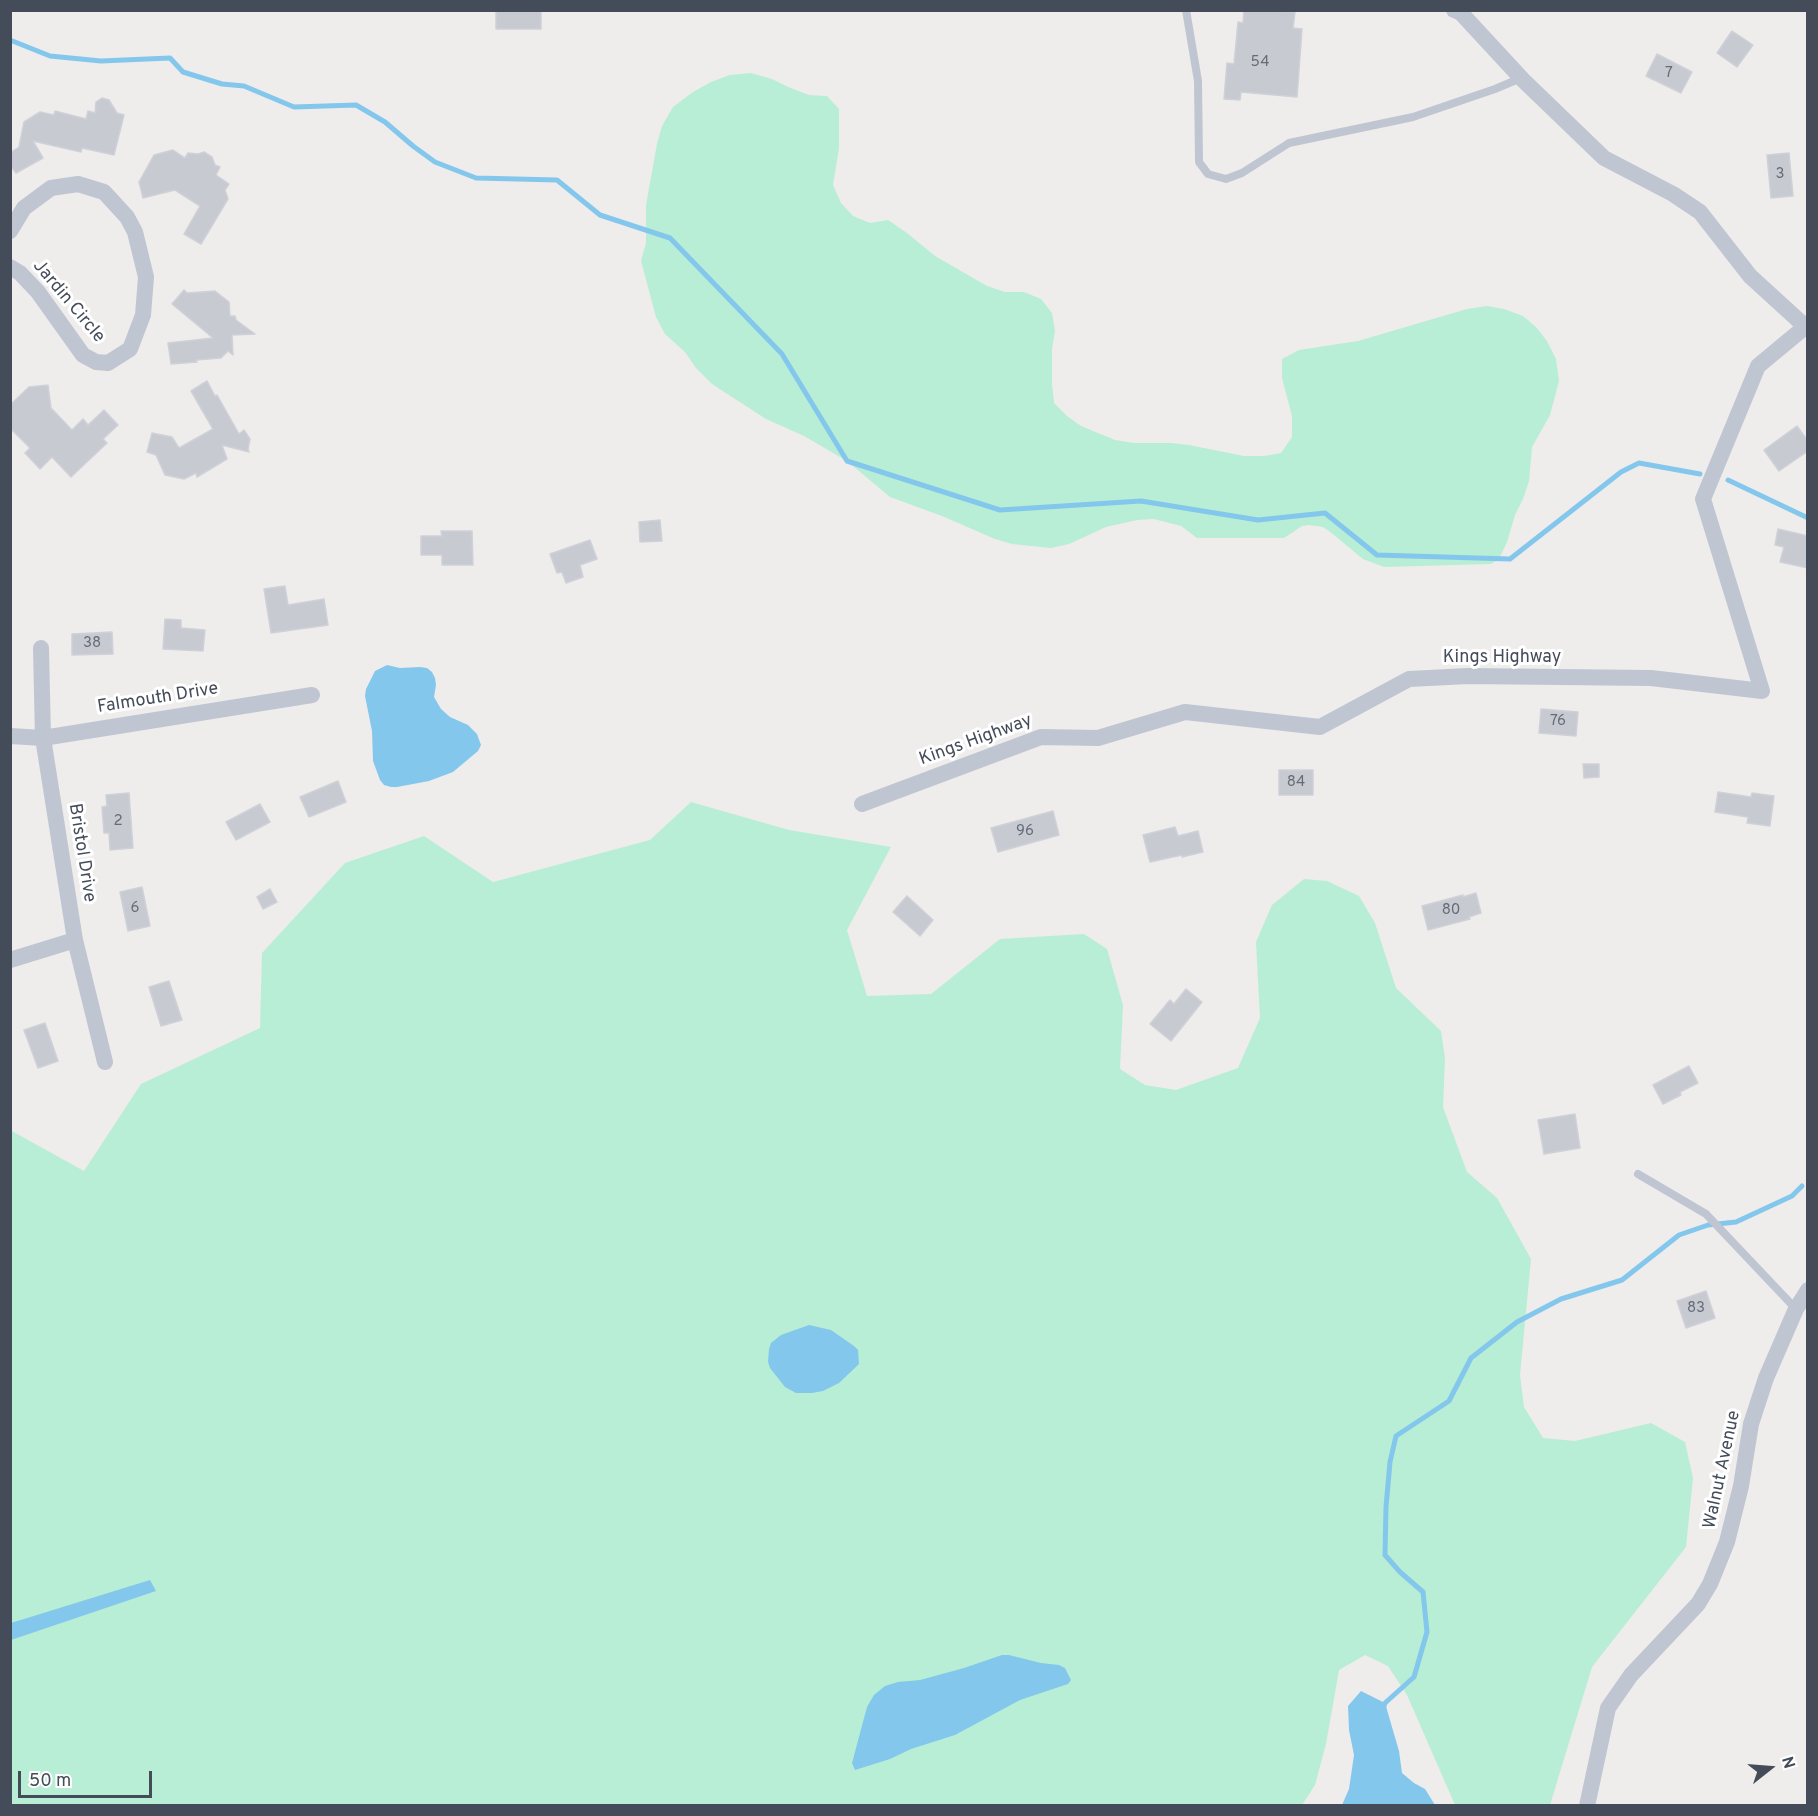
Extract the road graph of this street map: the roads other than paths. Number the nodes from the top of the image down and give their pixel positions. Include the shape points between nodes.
1 (1186, 10) edge
2 (1454, 10) edge
3 (1522, 78) junction
4 (10, 231) edge
5 (10, 267) edge
6 (1806, 328) edge
7 (41, 648) dead end
8 (312, 695) dead end
9 (10, 736) edge
10 (43, 738) junction
11 (862, 804) dead end
12 (75, 940) junction
13 (10, 960) edge
14 (105, 1062) dead end
15 (1638, 1174) dead end
16 (1808, 1290) edge
17 (1796, 1309) junction
18 (1587, 1806) edge

1 - 3 lane via 1198,81 1199,162 1208,174 1226,179 1289,143 1413,117
2 - 3 street
3 - 6 street via 1604,158 1700,212 1750,276
4 - 5 street, Jardin Circle via 24,208 51,188 78,184 104,192 135,232 146,277 143,315 130,349 108,363 83,355 38,292
6 - 11 street, Kings Highway via 1758,366 1703,499 1762,691 1651,678 1468,676 1409,680 1320,727 1185,712 1098,738 1041,737
7 - 10 street, Bristol Drive
8 - 10 street, Falmouth Drive
9 - 10 street, Falmouth Drive
10 - 12 street, Bristol Drive
12 - 13 street
12 - 14 street, Bristol Drive
15 - 17 lane via 1706,1214
16 - 17 street, Walnut Avenue
17 - 18 street, Walnut Avenue via 1751,1424 1727,1542 1710,1584 1698,1604 1631,1675 1608,1708

